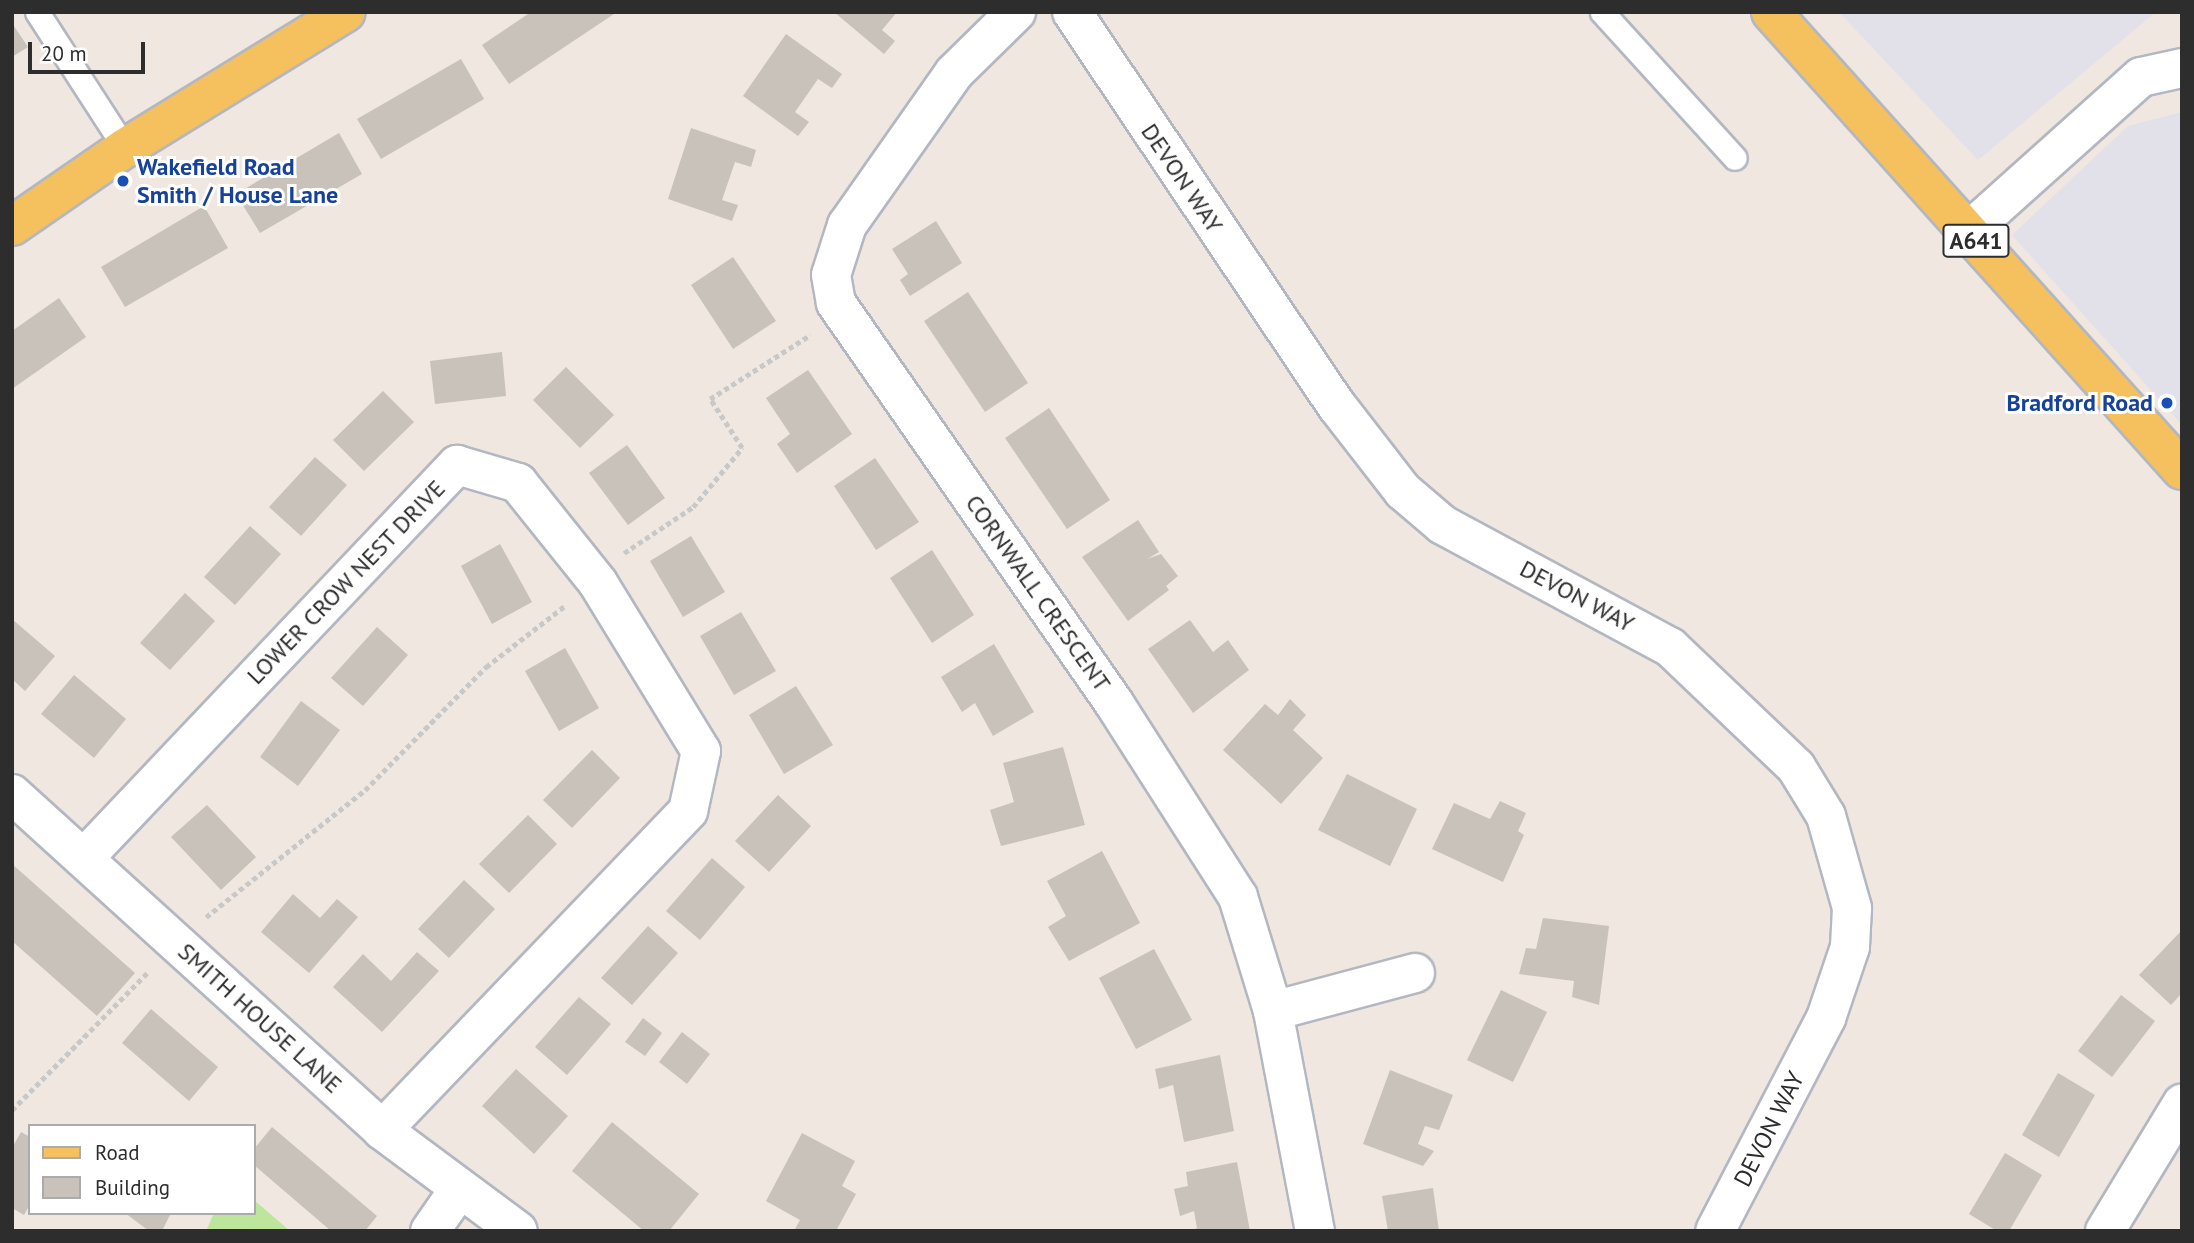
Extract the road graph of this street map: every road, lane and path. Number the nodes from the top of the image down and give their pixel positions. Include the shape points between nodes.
1 (37, 12) edge
2 (346, 12) edge
3 (1016, 12) edge
4 (1072, 12) edge
5 (1602, 12) edge
6 (1771, 12) edge
7 (2182, 68) edge
8 (125, 148) junction
9 (1735, 158) dead end
10 (12, 226) edge
11 (1968, 232) junction
12 (844, 313) junction
13 (2179, 461) edge
14 (598, 583) junction
15 (12, 794) edge
16 (84, 858) junction
17 (175, 941) junction
18 (1415, 973) dead end
19 (1273, 1012) junction
20 (2182, 1104) edge
21 (12, 1110) edge
22 (382, 1130) junction
23 (460, 1188) junction
24 (430, 1231) edge
25 (518, 1231) edge
26 (1315, 1231) edge
27 (1715, 1231) edge
28 (2105, 1231) edge

1 - 8 lane
2 - 8 main road
3 - 12 street, CORNWALL CRESCENT via 954,73 847,225 831,275 836,303
4 - 27 street, DEVON WAY via 1337,406 1403,491 1443,525 1670,647 1796,767 1826,816 1852,908 1850,947 1826,1018
5 - 9 lane
6 - 11 main road, A641
7 - 11 street via 2141,77
8 - 10 main road
11 - 13 main road, A641
12 - 14 path via 710,399 742,448 693,506 612,561
12 - 19 street, CORNWALL CRESCENT via 1114,703 1231,886
14 - 16 street, LOWER CROW NEST DRIVE via 518,484 457,465
14 - 17 path via 486,667 365,790
14 - 22 street, LOWER CROW NEST DRIVE via 701,751 688,811
15 - 16 street, SMITH HOUSE LANE
16 - 17 street, SMITH HOUSE LANE
17 - 21 path via 101,1024
17 - 22 street, SMITH HOUSE LANE
18 - 19 street
19 - 26 street, CORNWALL CRESCENT
20 - 28 street
22 - 23 street, SMITH HOUSE LANE
23 - 24 street
23 - 25 street, SMITH HOUSE LANE

